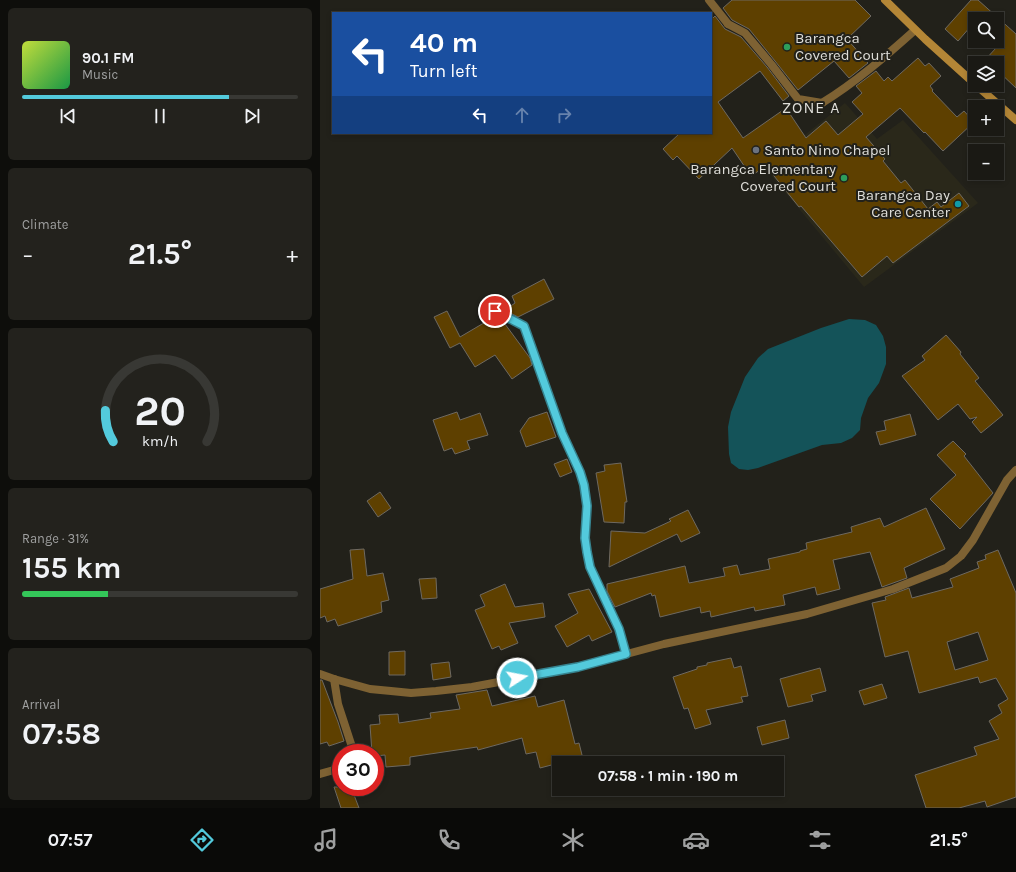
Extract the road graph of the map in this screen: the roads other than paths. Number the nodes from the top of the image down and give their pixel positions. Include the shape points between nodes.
1 (708, 0) edge
2 (885, 0) edge
3 (916, 30) junction
4 (968, 78) edge
5 (984, 92) edge
6 (1016, 120) edge
7 (495, 311) dead end
8 (1016, 470) edge
9 (626, 654) junction
10 (320, 674) edge
11 (334, 679) junction
12 (351, 744) edge
13 (332, 771) edge
14 (320, 774) edge

1 - 3 street via 728,24 745,33 798,99 822,103 846,88
2 - 3 main road
3 - 4 main road
5 - 6 main road
7 - 9 street via 524,326 562,433 580,472 587,506 585,538 590,567 619,629
8 - 9 street via 1007,480 973,540 961,556 946,568 893,589 807,614
9 - 11 street via 578,667 472,687 436,691 411,693 370,689
10 - 11 street
11 - 12 street via 338,704
13 - 14 street

